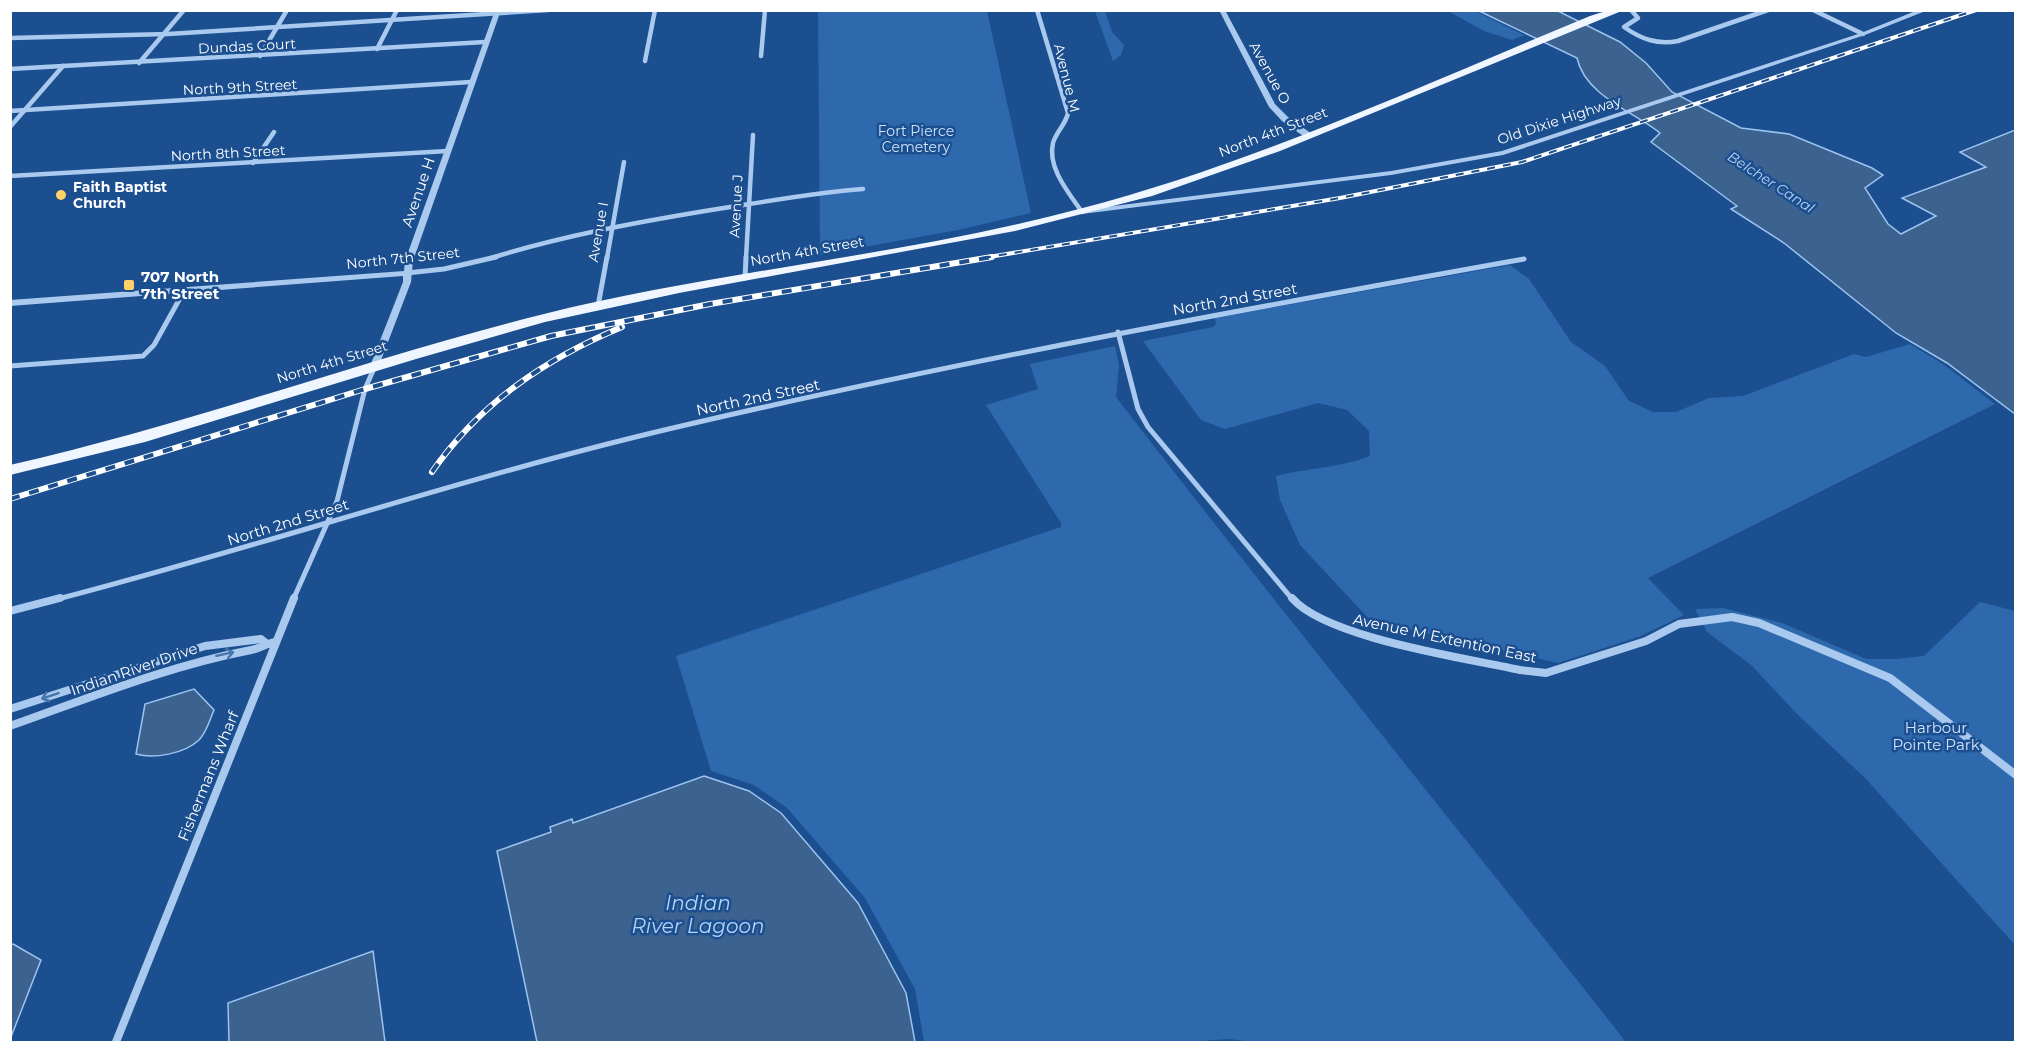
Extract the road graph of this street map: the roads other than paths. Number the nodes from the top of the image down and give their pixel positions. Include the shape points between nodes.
1 (184, 10) edge
2 (287, 10) edge
3 (397, 10) edge
4 (548, 10) edge
5 (655, 10) edge
6 (765, 10) edge
7 (1037, 10) edge
8 (1222, 10) edge
9 (1604, 10) edge
10 (1620, 10) edge
11 (1630, 10) edge
12 (1768, 10) edge
13 (1813, 10) edge
14 (1925, 10) edge
15 (497, 12) edge
16 (1593, 18) junction
17 (392, 21) junction
18 (273, 28) junction
19 (164, 33) junction
20 (1863, 34) junction
21 (10, 38) edge
22 (485, 42) junction
23 (377, 49) junction
24 (260, 56) junction
25 (761, 56) dead end
26 (645, 61) dead end
27 (139, 63) junction
28 (63, 66) junction
29 (10, 69) edge
30 (471, 82) junction
31 (25, 110) junction
32 (10, 111) edge
33 (10, 127) edge
34 (274, 132) dead end
35 (753, 135) dead end
36 (1309, 136) junction
37 (448, 151) junction
38 (624, 162) dead end
39 (253, 164) junction
40 (10, 176) edge
41 (1166, 187) junction
42 (863, 189) dead end
43 (1188, 200) junction
44 (748, 205) junction
45 (1082, 212) junction
46 (610, 227) junction
47 (1524, 259) dead end
48 (407, 273) junction
49 (745, 278) junction
50 (184, 291) junction
51 (10, 303) edge
52 (598, 306) junction
53 (1118, 332) junction
54 (10, 366) edge
55 (375, 366) junction
56 (10, 470) edge
57 (329, 522) junction
58 (10, 611) edge
59 (276, 642) junction
60 (266, 643) junction
61 (10, 709) edge
62 (10, 726) edge
63 (2016, 775) edge
64 (116, 1042) edge

1 - 19 street
2 - 18 street
3 - 17 street
4 - 15 street
5 - 26 street
6 - 25 street
7 - 45 street, Avenue M via 1068,113 1051,153
8 - 36 street, Avenue O via 1272,105
9 - 16 main road
10 - 16 main road
11 - 12 street via 1638,18 1624,27 1662,43
13 - 20 street
14 - 20 street, Old Dixie Highway
15 - 17 street
15 - 22 street, Avenue H
16 - 36 main road, North 4th Street
17 - 18 street
17 - 23 street
18 - 19 street
18 - 24 street via 275,31
19 - 21 street
19 - 27 street
20 - 43 street, Old Dixie Highway via 1503,153 1391,173
22 - 23 street, Dundas Court
22 - 30 street, Avenue H
23 - 24 street, Dundas Court
24 - 27 street, Dundas Court
27 - 28 street, Dundas Court
28 - 29 street, Dundas Court
28 - 31 street
30 - 31 street, North 9th Street
30 - 37 street, Avenue H
31 - 32 street, North 9th Street
31 - 33 street
34 - 39 street
35 - 44 street, Avenue J
36 - 41 main road, North 4th Street
37 - 39 street, North 8th Street
37 - 48 street, Avenue H
38 - 46 street, Avenue I
39 - 40 street, North 8th Street
41 - 43 street via 1174,198
41 - 45 main road, North 4th Street
42 - 44 street, North 7th Street
43 - 45 street, Old Dixie Highway
44 - 46 street, North 7th Street
44 - 49 street, Avenue J
45 - 49 main road, North 4th Street via 919,248
46 - 48 street, North 7th Street via 482,261
46 - 52 street, Avenue I
47 - 53 street, North 2nd Street
48 - 50 street, North 7th Street
48 - 55 street, Avenue H
49 - 52 main road, North 4th Street
50 - 51 street, North 7th Street
50 - 54 street via 154,345 143,356
52 - 55 main road, North 4th Street
53 - 57 street, North 2nd Street via 664,430
53 - 63 street, Avenue M Extention East via 1138,409 1148,427 1296,603 1319,620 1354,633 1546,673 1646,641 1679,624 1722,618 1759,623 1890,678
55 - 56 main road, North 4th Street via 133,441
55 - 57 street, Avenue H via 365,389
57 - 58 street, North 2nd Street via 166,571
57 - 59 street, Fishermans Wharf
59 - 60 street, Indian River Drive
59 - 64 street, Fishermans Wharf
60 -> 61 street, Indian River Drive via 261,639 237,640 205,646
62 -> 60 street, Indian River Drive via 172,669 258,649

